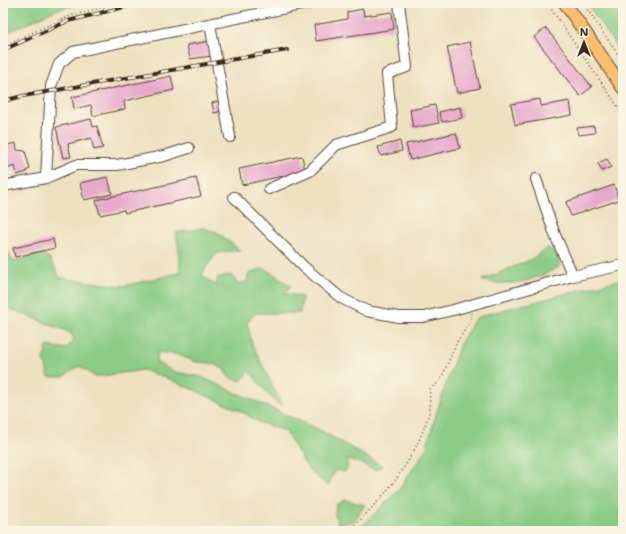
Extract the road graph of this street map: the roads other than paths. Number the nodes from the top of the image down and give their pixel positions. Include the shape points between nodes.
1 (310, 3) edge
2 (399, 3) edge
3 (565, 3) edge
4 (210, 24) junction
5 (623, 88) edge
6 (230, 136) dead end
7 (189, 148) dead end
8 (46, 178) junction
9 (536, 179) dead end
10 (3, 186) edge
11 (269, 189) dead end
12 (234, 197) dead end
13 (623, 265) edge
14 (573, 276) junction

1 - 4 lane
2 - 11 lane via 407,67 387,74 392,127 336,145 310,171
3 - 5 main road
4 - 6 lane
4 - 8 lane via 73,52 59,64 51,86
7 - 8 lane via 164,156 117,165 76,165
8 - 10 lane
9 - 14 lane via 555,235
12 - 14 lane via 304,267 341,298 367,311 399,316 423,316
13 - 14 lane

